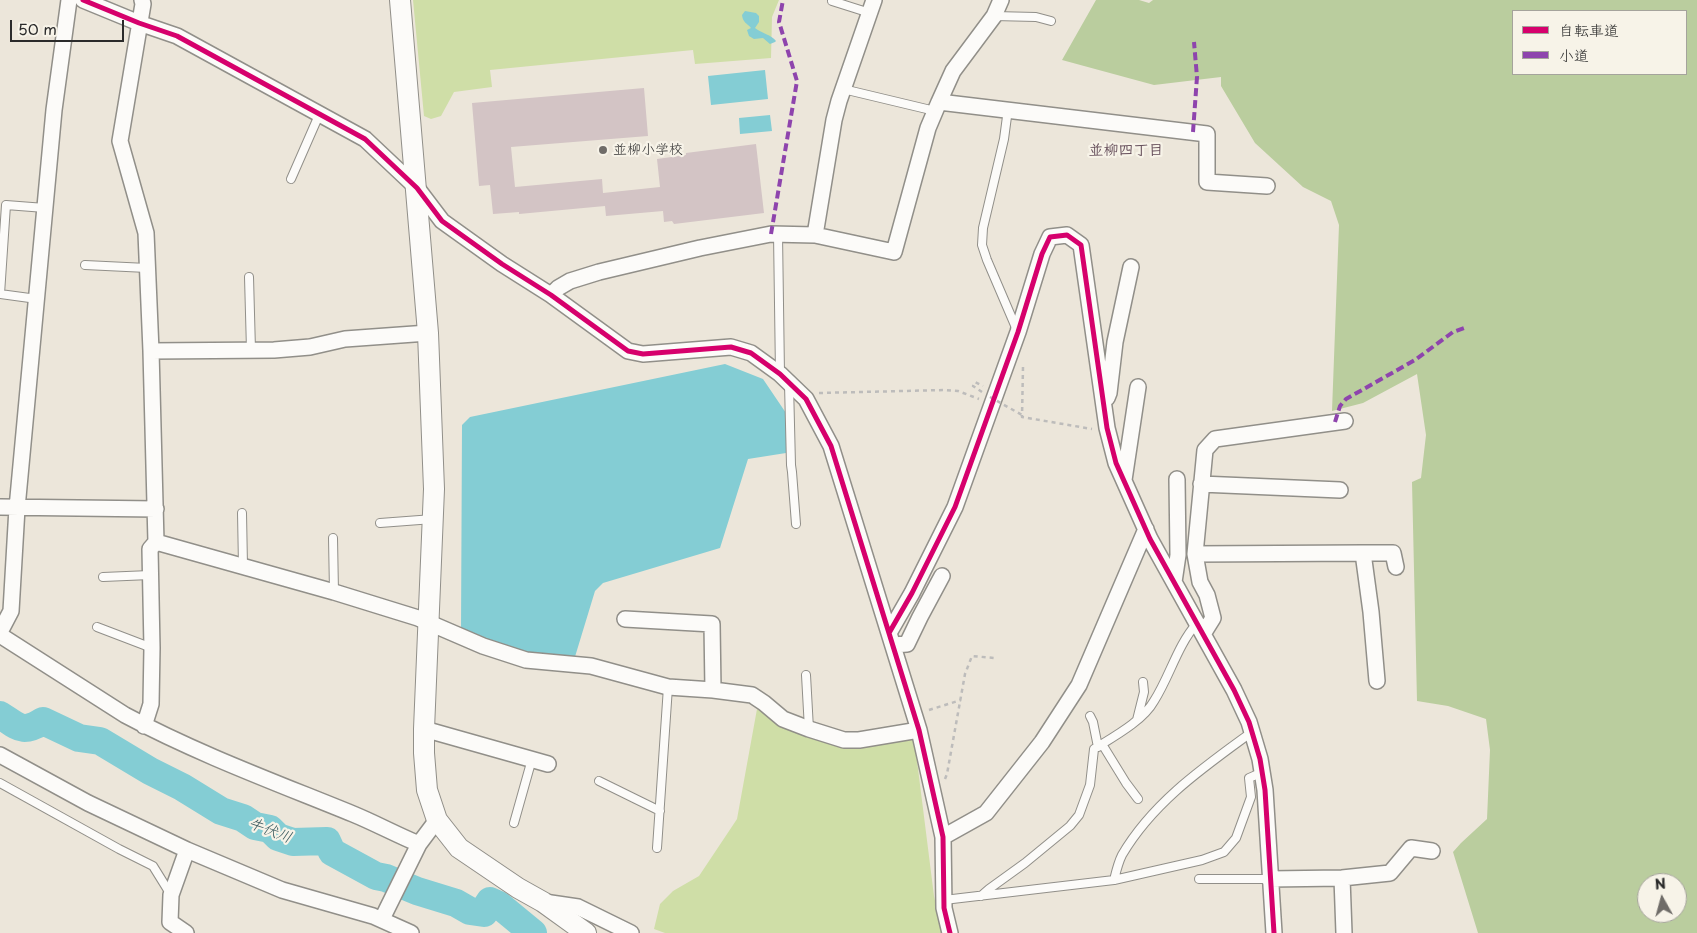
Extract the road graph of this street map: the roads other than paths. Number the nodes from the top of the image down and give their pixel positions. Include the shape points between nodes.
1 (69, 0) edge
2 (83, 0) edge
3 (142, 0) edge
4 (400, 0) edge
5 (1001, 0) edge
6 (832, 2) dead end
7 (872, 6) edge
8 (994, 16) junction
9 (1051, 22) dead end
10 (139, 23) junction
11 (843, 89) junction
12 (937, 106) junction
13 (1008, 109) junction
14 (319, 115) junction
15 (291, 179) dead end
16 (1267, 186) dead end
17 (417, 188) junction
18 (45, 208) junction
19 (778, 234) junction
20 (815, 235) junction
21 (85, 265) dead end
22 (1131, 267) dead end
23 (147, 268) junction
24 (249, 277) dead end
25 (551, 295) junction
26 (37, 299) junction
27 (1018, 332) junction
28 (428, 333) junction
29 (251, 350) junction
30 (151, 351) junction
31 (785, 379) junction
32 (1138, 387) dead end
33 (1104, 404) junction
34 (1345, 421) dead end
35 (1177, 479) dead end
36 (1124, 480) junction
37 (1202, 484) junction
38 (1340, 490) dead end
39 (0, 507) edge
40 (17, 508) junction
41 (156, 509) junction
42 (242, 513) dead end
43 (433, 519) junction
44 (380, 522) dead end
45 (796, 524) dead end
46 (1146, 529) junction
47 (333, 538) dead end
48 (156, 542) junction
49 (1363, 553) junction
50 (1195, 554) junction
51 (243, 566) junction
52 (1396, 568) dead end
53 (150, 576) junction
54 (942, 576) dead end
55 (103, 577) dead end
56 (1174, 582) junction
57 (334, 592) junction
58 (625, 620) dead end
59 (429, 621) junction
60 (97, 628) dead end
61 (1200, 629) junction
62 (0, 633) edge
63 (891, 639) junction
64 (152, 648) junction
65 (806, 675) dead end
66 (1143, 682) dead end
67 (1377, 682) dead end
68 (668, 687) junction
69 (713, 690) junction
70 (1090, 716) dead end
71 (1137, 720) junction
72 (144, 726) junction
73 (424, 729) junction
74 (809, 729) junction
75 (919, 730) junction
76 (1252, 732) junction
77 (1100, 745) junction
78 (0, 755) edge
79 (532, 759) junction
80 (548, 764) dead end
81 (1262, 772) junction
82 (599, 781) dead end
83 (0, 783) edge
84 (1138, 799) dead end
85 (660, 811) junction
86 (437, 820) junction
87 (514, 823) dead end
88 (943, 837) junction
89 (417, 848) junction
90 (657, 848) dead end
91 (187, 850) junction
92 (1432, 850) dead end
93 (1342, 878) junction
94 (1199, 879) dead end
95 (1269, 879) junction
96 (1114, 880) junction
97 (171, 895) junction
98 (981, 896) junction
99 (944, 900) junction
100 (543, 902) junction
101 (383, 916) junction
102 (170, 927) edge
103 (186, 933) edge
104 (410, 933) edge
105 (586, 933) edge
106 (631, 933) edge
107 (950, 933) edge
108 (1274, 933) edge
109 (1344, 933) edge

1 - 18 street
2 - 10 street
3 - 10 street
4 - 17 street
5 - 8 street
6 - 7 lane
7 - 11 street
8 - 9 lane
8 - 12 street via 953,71
10 - 14 street via 178,36
10 - 23 street via 120,141 146,233
11 - 12 lane
11 - 20 street via 834,120
12 - 13 street
12 - 20 street via 894,252
13 - 16 street via 1207,134 1207,182
13 - 27 lane via 982,245
14 - 15 lane
14 - 17 street via 365,139
17 - 25 street via 442,221
17 - 28 street
18 - 26 street
18 - 26 lane via 6,205 0,294
19 - 20 street
19 - 25 street via 700,248 599,272 570,281
19 - 31 lane
21 - 23 lane
22 - 33 street via 1109,393
23 - 30 street
24 - 29 lane
25 - 31 street via 628,351 643,354 732,347 751,353
26 - 40 street
27 - 33 street via 1050,237 1067,235 1081,245
27 - 63 street via 955,507
28 - 29 street via 345,339 301,348
28 - 43 street
29 - 30 street
30 - 41 street
31 - 45 lane
31 - 63 street via 806,399 831,446
32 - 36 street
33 - 36 street via 1116,463
34 - 37 street via 1215,439 1205,450
35 - 56 street via 1178,555
36 - 46 street
37 - 38 street
37 - 50 street
39 - 40 street
40 - 41 street
40 - 62 street via 11,611
41 - 48 street
42 - 51 lane
43 - 44 lane
43 - 59 street
46 - 56 street
46 - 88 street via 1079,685 1042,742 986,813
47 - 57 lane
48 - 51 street
48 - 53 street via 150,549
49 - 50 street
49 - 52 street via 1393,552
49 - 67 street
50 - 61 street via 1200,582 1213,618
51 - 57 street
53 - 55 lane
53 - 64 street
54 - 63 street via 908,644
56 - 61 street
57 - 59 street
58 - 69 street via 712,624
59 - 68 street via 483,646 526,660 591,666
59 - 73 street
60 - 64 lane
61 - 71 lane via 1187,636 1154,703
61 - 76 street via 1234,690
62 - 72 street
63 - 75 street
64 - 72 street via 151,704
65 - 74 lane
66 - 71 lane via 1144,692
68 - 69 street
68 - 85 lane
69 - 74 street via 752,695 783,719
70 - 77 lane
71 - 77 lane
72 - 89 street via 355,815
73 - 79 street
73 - 86 street via 427,790
74 - 75 street via 844,740
75 - 88 street
76 - 81 street
76 - 96 lane via 1201,770 1152,814 1121,857
77 - 84 lane
77 - 98 lane via 1094,749 1090,785 1070,826
78 - 91 street via 88,803
79 - 80 street
79 - 87 lane
81 - 95 street
81 - 96 lane via 1249,778 1251,797 1236,838 1224,852
82 - 85 lane
83 - 97 lane via 153,866
85 - 90 lane
86 - 89 street
86 - 100 street via 459,848
88 - 99 street
89 - 101 street
91 - 97 street
91 - 101 street via 282,890
92 - 93 street via 1410,848 1390,873
93 - 95 street
93 - 109 street
94 - 95 lane
95 - 108 street
96 - 98 lane
97 - 102 street
98 - 99 lane
99 - 107 street
100 - 105 street
100 - 106 street via 578,907
101 - 104 street
102 - 103 street

